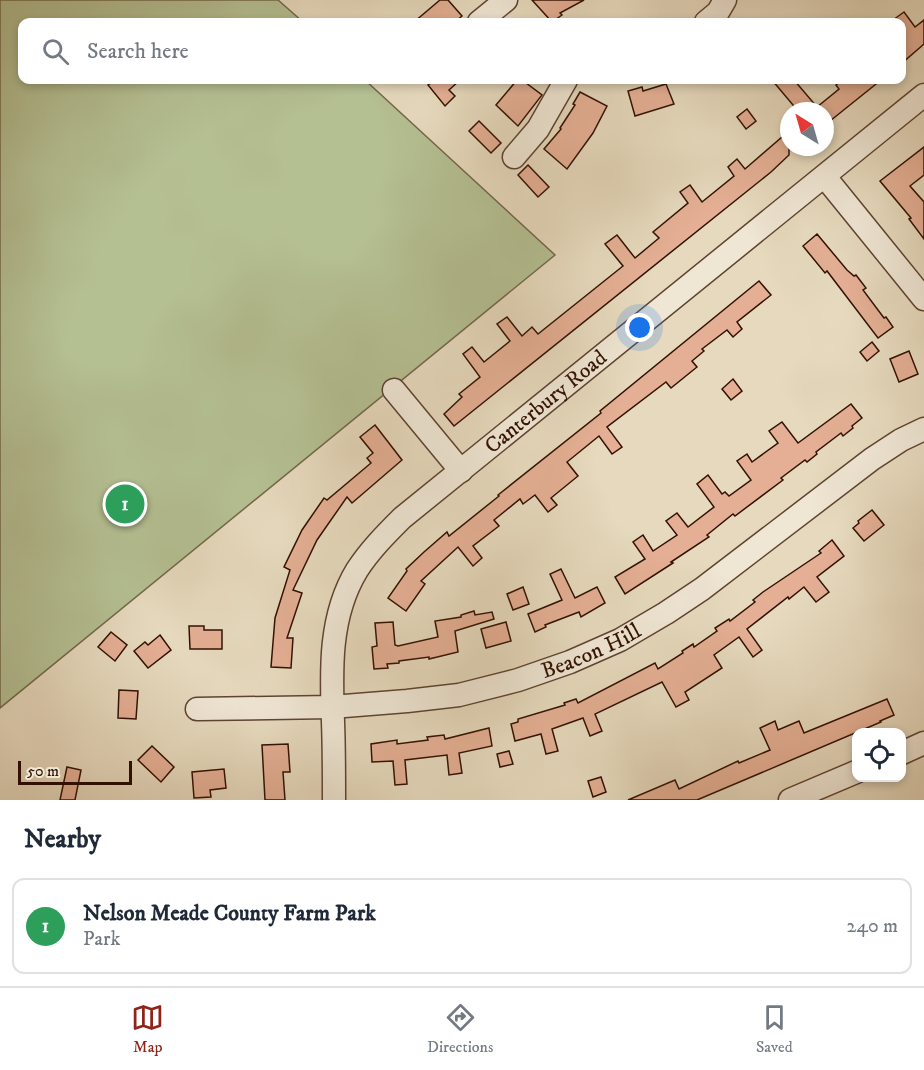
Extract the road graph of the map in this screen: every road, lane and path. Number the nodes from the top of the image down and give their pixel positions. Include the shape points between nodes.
1 (725, 0) edge
2 (710, 18) edge
3 (564, 84) edge
4 (924, 95) edge
5 (514, 157) dead end
6 (825, 177) junction
7 (924, 299) edge
8 (394, 390) dead end
9 (924, 429) edge
10 (461, 471) junction
11 (332, 707) junction
12 (197, 709) dead end
13 (924, 743) edge
14 (906, 751) edge
15 (852, 774) edge
16 (334, 800) edge
17 (790, 800) edge

1 - 2 street
3 - 5 street via 538,129
4 - 6 street, Canterbury Road
6 - 7 street
6 - 10 street, Canterbury Road
8 - 10 street
9 - 11 street, Beacon Hill via 872,459 702,589 620,640 570,662 459,695
10 - 11 street, Canterbury Road via 402,518 375,544 357,571 336,626
11 - 12 street, Beacon Hill
11 - 16 street, Canterbury Road
13 - 14 street
15 - 17 street

